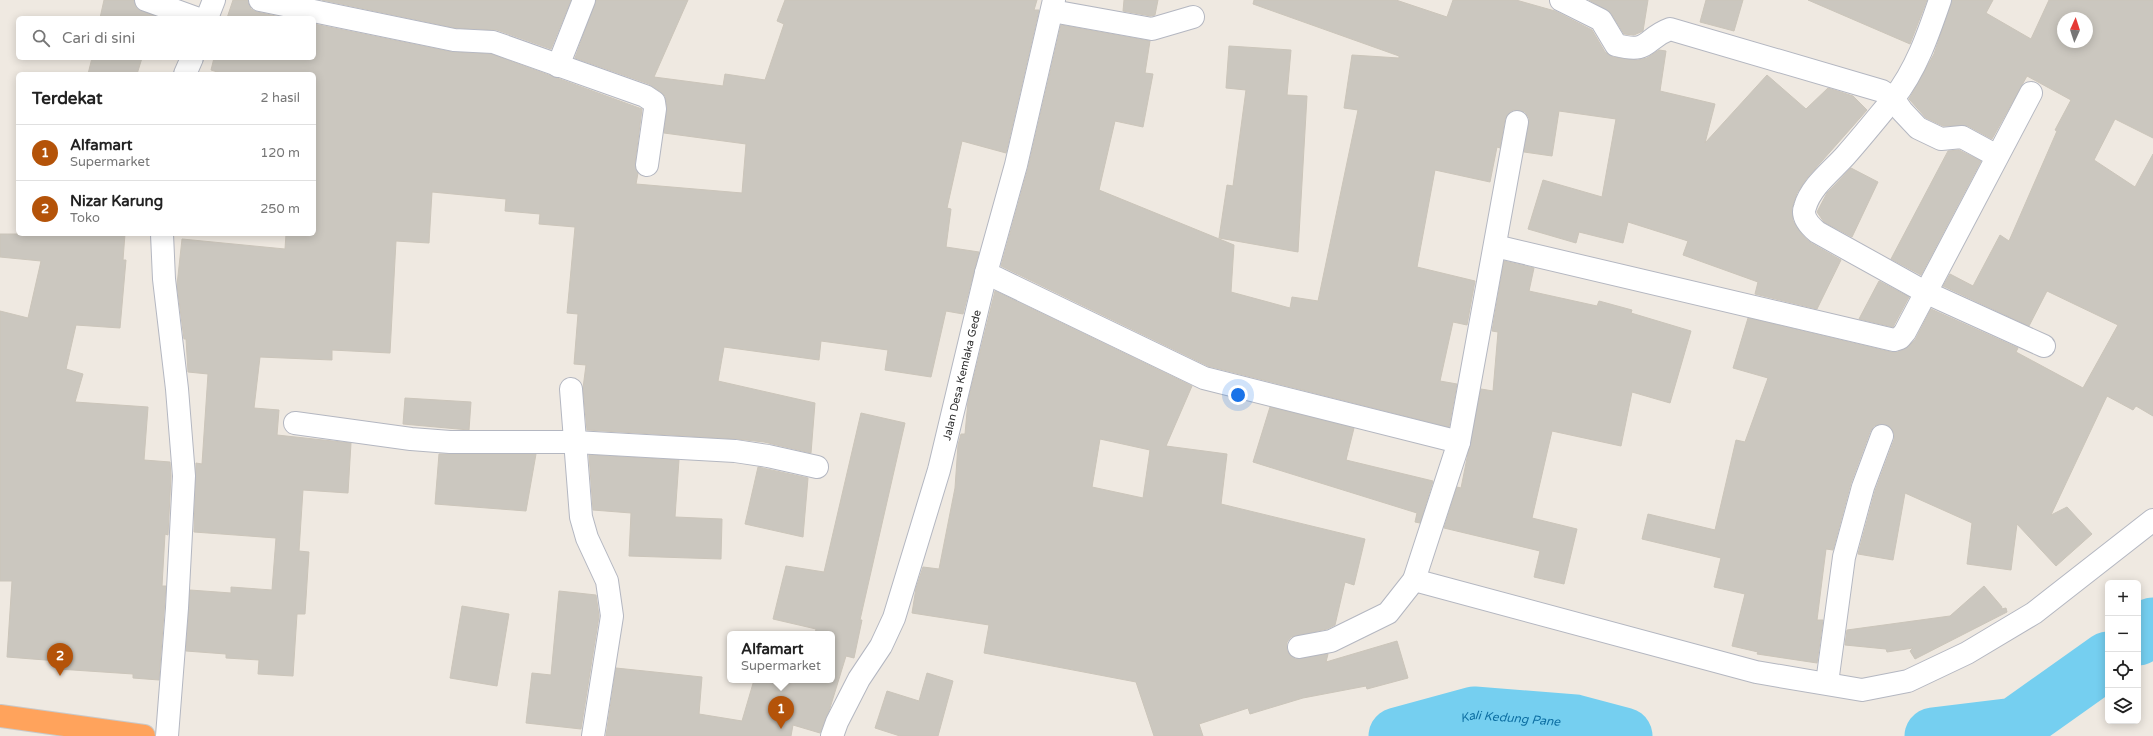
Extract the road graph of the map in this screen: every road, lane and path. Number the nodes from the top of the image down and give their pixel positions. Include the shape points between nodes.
1 (146, 0) edge
2 (214, 0) edge
3 (260, 0) edge
4 (584, 0) edge
5 (1561, 0) edge
6 (1940, 0) edge
7 (1053, 6) edge
8 (190, 16) edge
9 (208, 16) edge
10 (1193, 17) dead end
11 (191, 60) edge
12 (558, 66) junction
13 (186, 72) edge
14 (2031, 93) dead end
15 (1893, 98) junction
16 (1517, 122) dead end
17 (1997, 156) junction
18 (647, 165) dead end
19 (162, 236) edge
20 (1495, 246) junction
21 (986, 273) junction
22 (1925, 292) junction
23 (2044, 346) dead end
24 (571, 389) dead end
25 (295, 423) dead end
26 (1882, 436) dead end
27 (575, 442) junction
28 (1459, 442) junction
29 (817, 467) dead end
30 (2153, 520) edge
31 (1414, 580) junction
32 (1299, 647) dead end
33 (1827, 684) junction
34 (0, 716) edge
35 (144, 736) edge
36 (167, 736) edge
37 (593, 736) edge
38 (832, 736) edge

1 - 8 street
2 - 9 street
3 - 12 street via 447,39 493,42
4 - 12 street
5 - 15 street via 1601,20 1616,45 1630,48 1646,46 1660,33 1670,30 1882,91
6 - 15 street via 1928,37 1913,68
7 - 10 street via 1152,29
7 - 21 street, Jalan Desa Kemlaka Gede via 1016,165
11 - 13 street
12 - 18 street via 645,96 654,102 655,117
14 - 17 street
15 - 17 street via 1918,128 1941,139 1962,137
15 - 22 street via 1812,192 1804,208 1807,223 1817,232
16 - 20 street
17 - 22 street
19 - 36 street via 164,279 184,476
20 - 22 street via 1894,340 1905,332
20 - 28 street
21 - 28 street via 1204,378
21 - 38 street, Jalan Desa Kemlaka Gede via 939,470 894,618 881,646 859,679
22 - 23 street
24 - 27 street
25 - 27 street via 450,442
26 - 33 street via 1863,487 1844,558
27 - 29 street via 735,451
27 - 37 street via 580,517 607,582 612,616
28 - 31 street
30 - 33 street via 2034,613 1967,653 1908,681 1862,690
31 - 32 street via 1388,613 1331,641
31 - 33 street via 1756,672
34 - 35 highway

